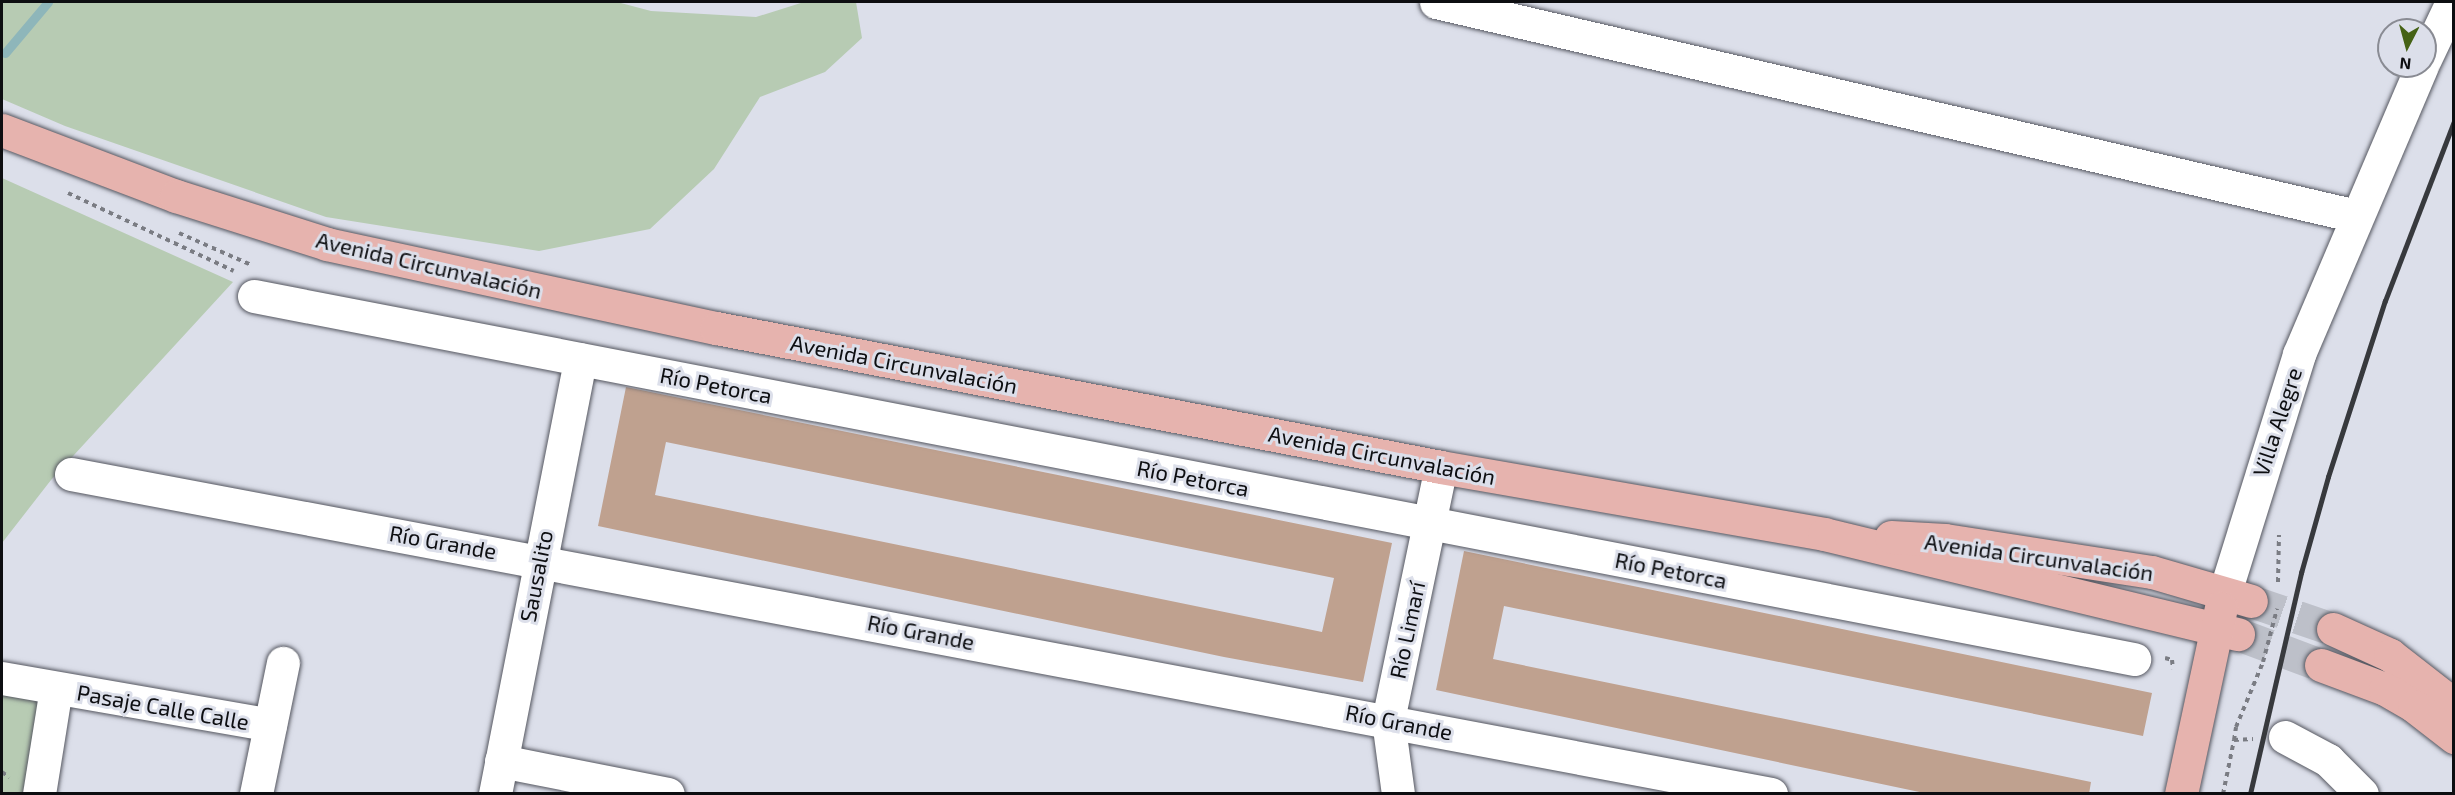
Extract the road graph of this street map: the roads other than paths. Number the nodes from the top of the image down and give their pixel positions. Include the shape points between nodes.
1 (1436, 2) edge
2 (2452, 2) edge
3 (2437, 33) edge
4 (2416, 78) edge
5 (2, 130) edge
6 (2356, 216) junction
7 (254, 296) dead end
8 (580, 359) junction
9 (1441, 467) junction
10 (71, 474) dead end
11 (1430, 523) junction
12 (1824, 534) junction
13 (539, 559) junction
14 (2251, 601) junction
15 (2333, 629) tunnel mouth
16 (2227, 631) junction
17 (2133, 659) dead end
18 (283, 663) dead end
19 (2321, 665) tunnel mouth
20 (2, 678) edge
21 (56, 688) junction
22 (2454, 705) edge
23 (1388, 720) junction
24 (270, 726) junction
25 (2285, 737) road end
26 (2454, 737) edge
27 (501, 761) junction
28 (39, 794) edge
29 (256, 794) edge
30 (495, 794) edge
31 (668, 794) edge
32 (1398, 794) edge
33 (1771, 794) edge
34 (2181, 794) edge
35 (2362, 794) edge

1 - 6 street
2 - 3 street
4 - 6 street, Villa Alegre
5 - 9 main road, Avenida Circunvalación via 176,196 327,244 716,328
6 - 14 street, Villa Alegre via 2299,354
7 - 8 street, Río Petorca
8 - 11 street, Río Petorca
8 - 13 street, Sausalito
9 - 11 street, Río Limarí
9 - 12 main road, Avenida Circunvalación
10 - 13 street, Río Grande
11 - 17 street, Río Petorca
11 - 23 street, Río Limarí
12 - 14 main road, Avenida Circunvalación via 1980,545 2152,572
12 - 16 main road, Avenida Circunvalación via 2016,584
13 - 23 street, Río Grande
13 - 27 street, Sausalito
14 - 16 main road, Villa Alegre
15 - 22 main road via 2390,655
16 - 34 main road, Villa Alegre
18 - 24 street, Pasaje Calle Calle
19 - 26 main road via 2385,689 2414,705
20 - 21 street, Pasaje Calle Calle
21 - 24 street, Pasaje Calle Calle
21 - 28 street, Pasaje Calle Calle
23 - 32 street, Río Limarí
23 - 33 street, Río Grande
24 - 29 street, Pasaje Calle Calle
25 - 35 street via 2328,760
27 - 30 street, Sausalito
27 - 31 street

